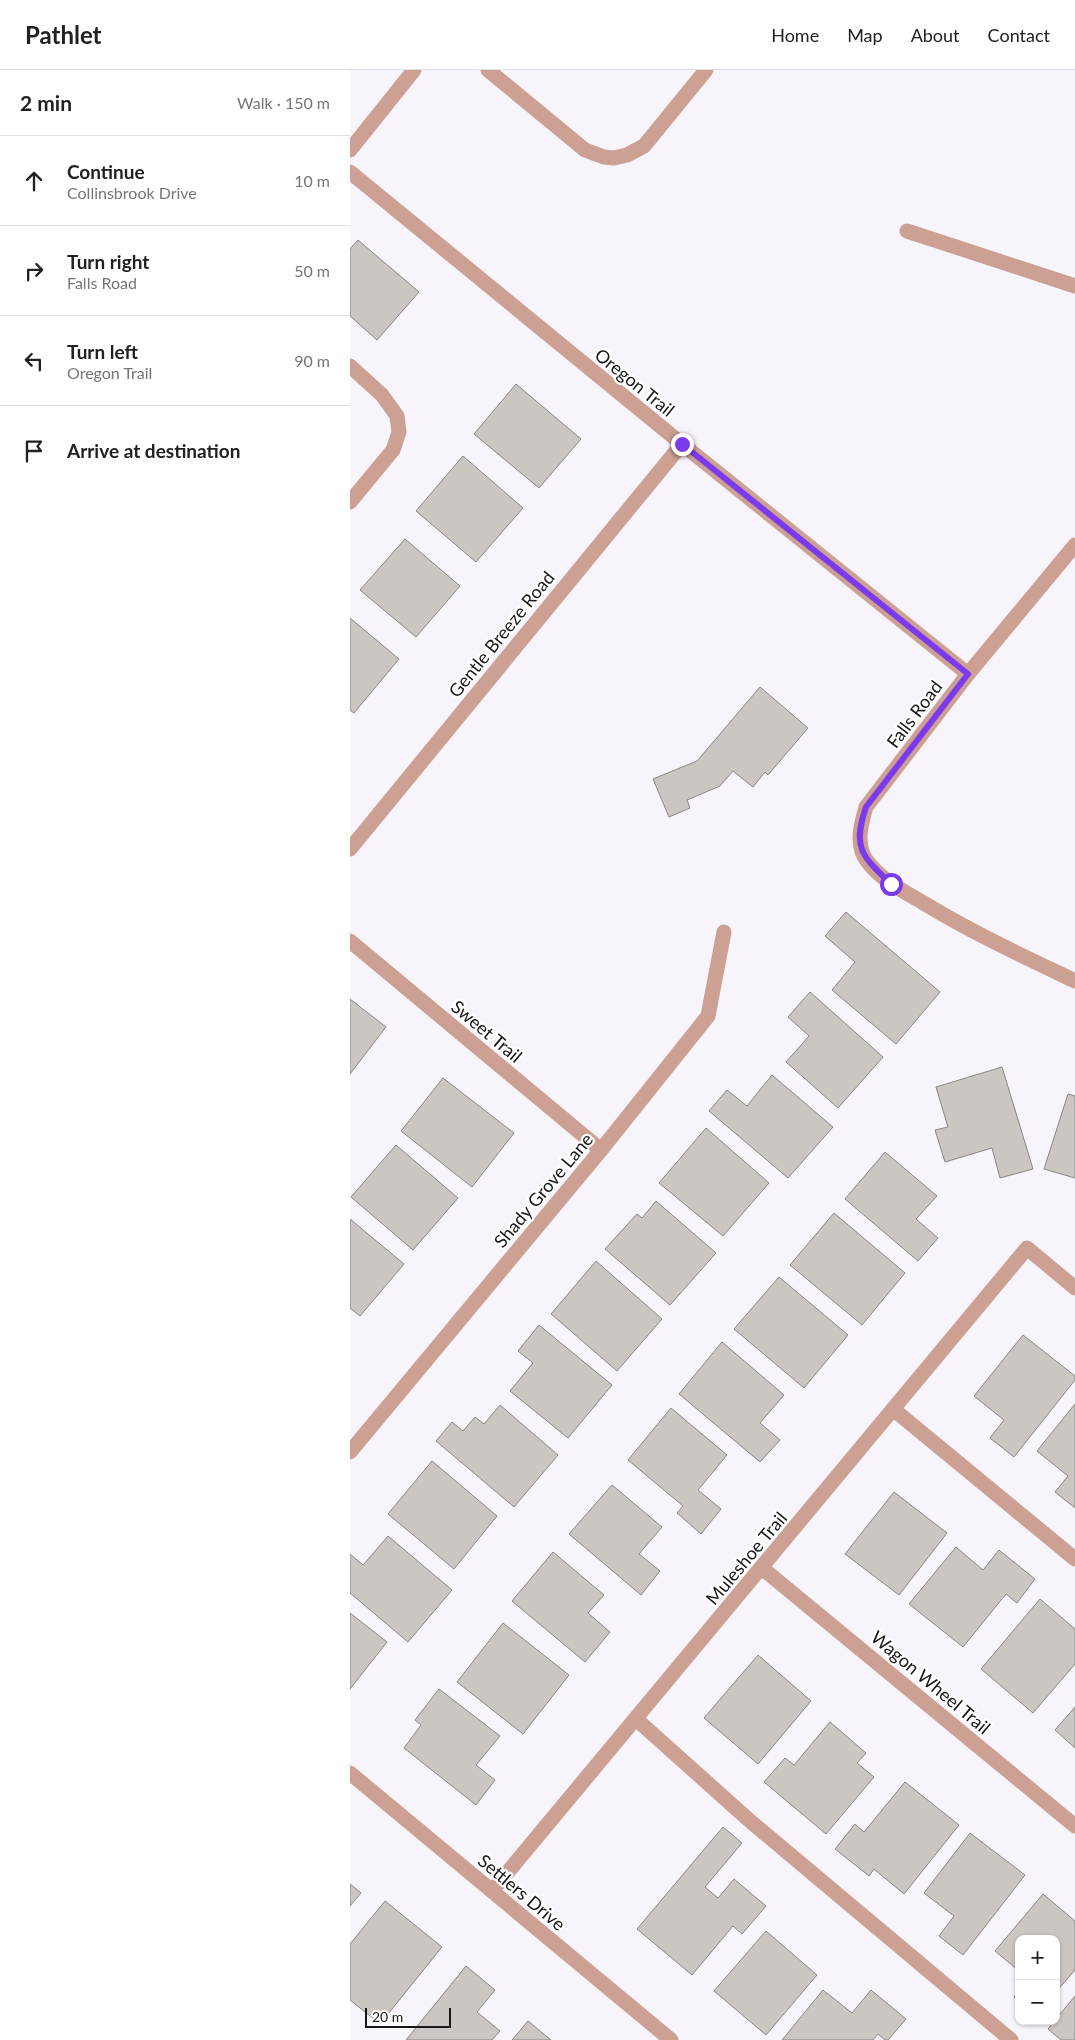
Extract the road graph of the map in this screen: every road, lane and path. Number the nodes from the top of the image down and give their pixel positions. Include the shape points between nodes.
1 (414, 70) edge
2 (488, 70) edge
3 (706, 70) edge
4 (350, 150) edge
5 (350, 172) edge
6 (907, 231) dead end
7 (1075, 286) edge
8 (350, 366) edge
9 (682, 444) junction
10 (350, 502) edge
11 (1075, 545) edge
12 (968, 674) junction
13 (350, 848) edge
14 (724, 932) dead end
15 (350, 941) edge
16 (1075, 981) edge
17 (601, 1150) junction
18 (1075, 1288) edge
19 (893, 1409) junction
20 (350, 1452) edge
21 (1075, 1559) edge
22 (762, 1568) junction
23 (636, 1719) junction
24 (350, 1773) edge
25 (1075, 1826) edge
26 (492, 1891) junction
27 (671, 2040) edge
28 (1011, 2040) edge

1 - 4 street
2 - 3 street via 585,150 614,158 628,156 644,146
5 - 9 street, Oregon Trail
6 - 7 street
8 - 10 street via 382,395 397,416 399,432 393,450
9 - 12 street, Oregon Trail
9 - 13 street, Gentle Breeze Road
11 - 12 street, Falls Road
12 - 16 street, Falls Road via 866,807 860,825 860,845 867,861 891,884 963,927
14 - 17 street, Shady Grove Lane via 708,1016
15 - 17 street, Sweet Trail
17 - 20 street, Shady Grove Lane
18 - 19 street, Muleshoe Trail via 1027,1248
19 - 21 street
19 - 22 street, Muleshoe Trail
22 - 23 street, Muleshoe Trail
22 - 25 street, Wagon Wheel Trail
23 - 26 street, Muleshoe Trail
23 - 28 street via 750,1821
24 - 26 street, Settlers Drive
26 - 27 street, Settlers Drive

